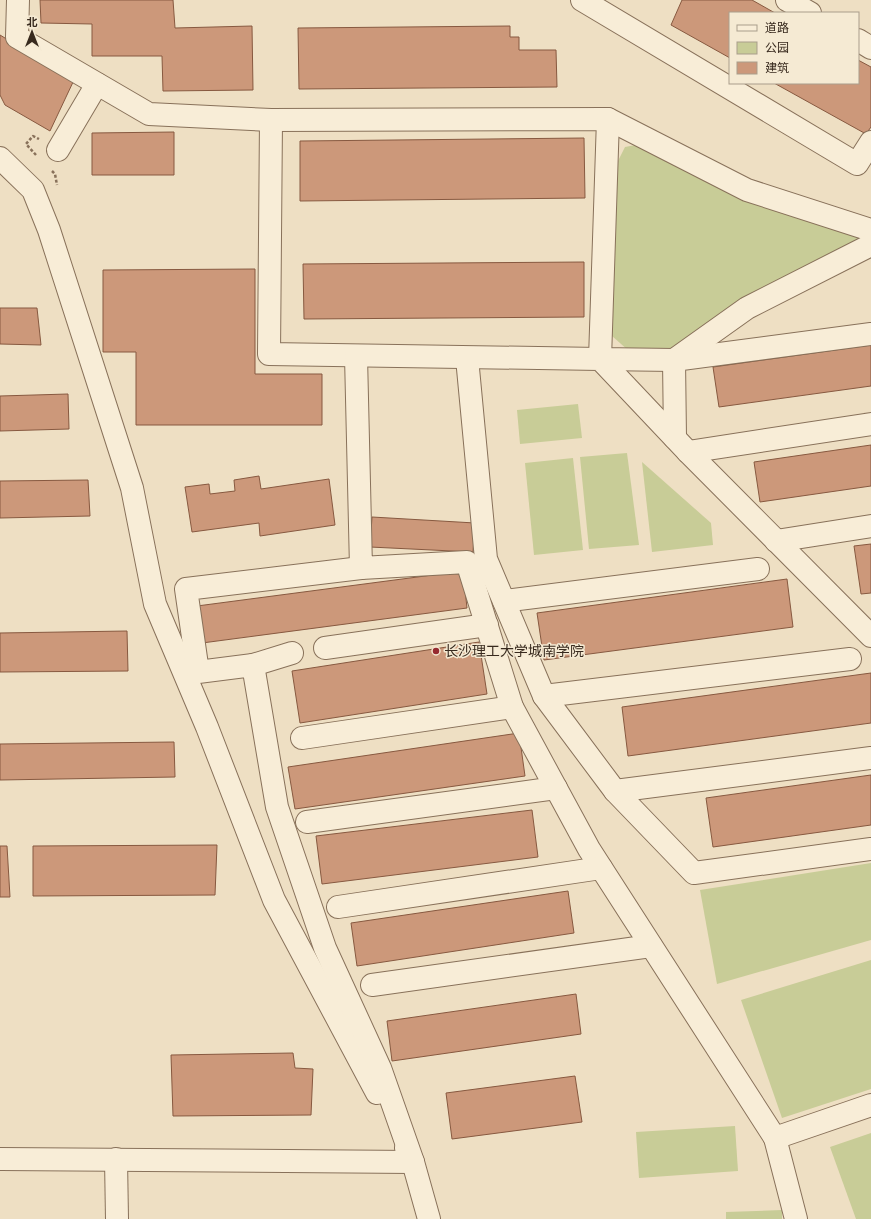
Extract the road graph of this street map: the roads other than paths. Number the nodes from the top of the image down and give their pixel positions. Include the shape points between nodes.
1 (18, 0) edge
2 (582, 0) edge
3 (788, 0) edge
4 (808, 12) edge
5 (859, 41) edge
6 (871, 48) edge
7 (97, 84) junction
8 (608, 119) junction
9 (271, 120) junction
10 (871, 142) edge
11 (58, 150) dead end
12 (0, 158) edge
13 (871, 230) edge
14 (871, 245) edge
15 (871, 334) edge
16 (356, 356) junction
17 (467, 358) junction
18 (600, 359) junction
19 (674, 360) junction
20 (871, 424) edge
21 (682, 445) junction
22 (871, 526) edge
23 (776, 541) junction
24 (361, 568) junction
25 (758, 569) dead end
26 (504, 601) junction
27 (863, 618) edge
28 (487, 625) junction
29 (871, 636) edge
30 (325, 648) dead end
31 (292, 653) dead end
32 (850, 659) dead end
33 (253, 665) junction
34 (544, 696) junction
35 (512, 707) junction
36 (302, 738) dead end
37 (871, 758) edge
38 (556, 788) junction
39 (615, 791) junction
40 (307, 822) dead end
41 (871, 849) edge
42 (601, 868) junction
43 (338, 907) dead end
44 (651, 946) junction
45 (372, 985) dead end
46 (871, 1105) edge
47 (775, 1138) junction
48 (0, 1159) edge
49 (116, 1160) junction
50 (413, 1162) junction
51 (117, 1219) edge
52 (429, 1219) edge
53 (796, 1219) edge

1 - 7 street via 18,37
2 - 10 street via 857,164
3 - 4 street
5 - 6 street
7 - 9 street via 149,114
7 - 11 street
8 - 9 street
8 - 13 street via 747,190
8 - 18 street
9 - 16 street via 269,354
12 - 50 street via 33,190 49,230 132,488 155,604 207,727 274,900
14 - 19 street via 747,308
15 - 19 street
16 - 17 street
16 - 24 street
17 - 18 street
17 - 26 street via 486,559
18 - 19 street
18 - 21 street
19 - 21 street
20 - 21 street
21 - 23 street
22 - 23 street
23 - 27 street
24 - 28 street via 467,562
24 - 33 street via 186,589 198,672
25 - 26 street
26 - 34 street
27 - 29 street
28 - 30 street
28 - 35 street
31 - 33 street
32 - 34 street
33 - 50 street via 277,807 325,948 380,1068
34 - 39 street
35 - 36 street
35 - 38 street
37 - 39 street
38 - 40 street
38 - 42 street
39 - 41 street via 694,873
42 - 43 street
42 - 44 street
44 - 45 street
44 - 47 street
46 - 47 street
47 - 53 street
48 - 49 street
49 - 50 street
49 - 51 street
50 - 52 street

